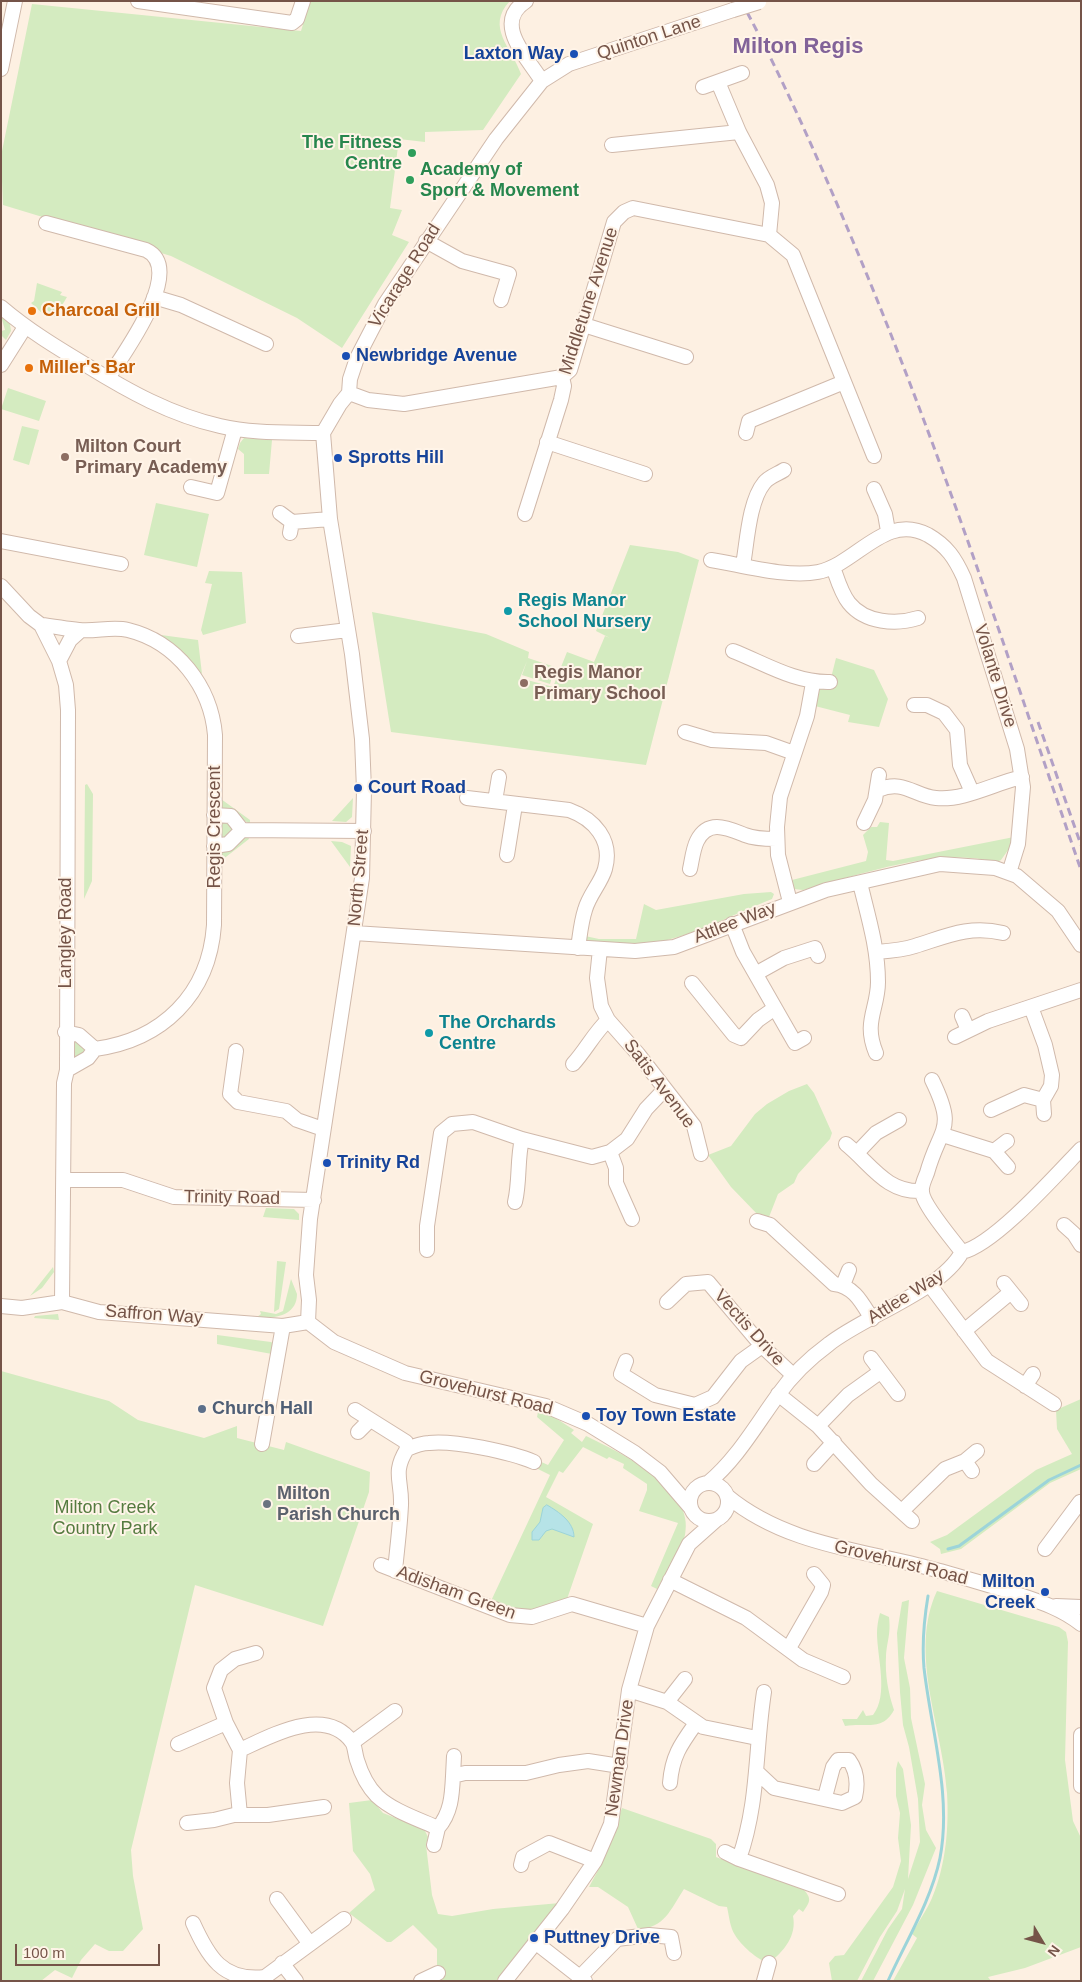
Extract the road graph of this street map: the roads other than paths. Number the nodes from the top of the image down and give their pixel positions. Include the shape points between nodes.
1 (15, 1) edge
2 (138, 1) edge
3 (303, 1) edge
4 (526, 1) edge
5 (760, 2) edge
6 (197, 5) edge
7 (1, 68) edge
8 (742, 73) dead end
9 (542, 80) junction
10 (718, 82) junction
11 (703, 87) dead end
12 (739, 132) junction
13 (612, 145) dead end
14 (46, 224) dead end
15 (768, 235) junction
16 (426, 241) junction
17 (154, 297) junction
18 (501, 300) dead end
19 (1, 307) edge
20 (584, 325) junction
21 (25, 327) junction
22 (266, 344) dead end
23 (686, 357) dead end
24 (1, 366) edge
25 (562, 377) junction
26 (108, 378) junction
27 (844, 382) junction
28 (349, 393) junction
29 (235, 429) junction
30 (323, 433) junction
31 (746, 433) dead end
32 (547, 442) junction
33 (874, 456) dead end
34 (784, 470) dead end
35 (645, 474) dead end
36 (192, 487) dead end
37 (874, 489) dead end
38 (280, 513) dead end
39 (525, 514) dead end
40 (330, 518) junction
41 (888, 531) junction
42 (1, 541) edge
43 (711, 560) dead end
44 (121, 564) dead end
45 (743, 566) junction
46 (833, 566) junction
47 (1, 586) edge
48 (918, 618) dead end
49 (41, 625) junction
50 (348, 630) junction
51 (80, 631) junction
52 (298, 637) dead end
53 (733, 651) dead end
54 (59, 662) junction
55 (830, 682) dead end
56 (813, 683) junction
57 (914, 704) dead end
58 (685, 732) dead end
59 (794, 753) junction
60 (879, 775) dead end
61 (1022, 777) junction
62 (499, 778) dead end
63 (878, 790) junction
64 (972, 792) junction
65 (467, 798) dead end
66 (494, 801) junction
67 (515, 805) junction
68 (214, 815) junction
69 (864, 822) dead end
70 (242, 830) junction
71 (364, 831) junction
72 (776, 839) junction
73 (214, 846) junction
74 (507, 855) dead end
75 (690, 869) dead end
76 (1009, 873) junction
77 (860, 883) junction
78 (790, 902) junction
79 (732, 924) junction
80 (354, 932) junction
81 (1003, 933) dead end
82 (1081, 945) edge
83 (578, 948) junction
84 (600, 949) junction
85 (876, 952) junction
86 (818, 956) dead end
87 (757, 973) junction
88 (692, 984) dead end
89 (1081, 990) edge
90 (1031, 1007) junction
91 (775, 1008) junction
92 (962, 1016) dead end
93 (608, 1020) junction
94 (968, 1030) junction
95 (65, 1032) junction
96 (955, 1037) dead end
97 (804, 1038) dead end
98 (95, 1049) junction
99 (236, 1051) dead end
100 (876, 1053) dead end
101 (573, 1064) dead end
102 (67, 1070) junction
103 (932, 1080) dead end
104 (665, 1088) junction
105 (1043, 1100) junction
106 (991, 1110) dead end
107 (1044, 1114) dead end
108 (899, 1120) dead end
109 (323, 1130) junction
110 (943, 1135) junction
111 (522, 1139) junction
112 (1007, 1141) dead end
113 (1081, 1150) edge
114 (994, 1151) junction
115 (610, 1152) junction
116 (701, 1154) dead end
117 (1008, 1167) dead end
118 (64, 1180) junction
119 (922, 1191) junction
120 (314, 1200) junction
121 (515, 1202) dead end
122 (632, 1219) dead end
123 (757, 1221) dead end
124 (427, 1250) dead end
125 (962, 1252) junction
126 (849, 1270) dead end
127 (929, 1284) junction
128 (843, 1285) junction
129 (677, 1291) junction
130 (688, 1301) dead end
131 (62, 1302) junction
132 (667, 1302) dead end
133 (1020, 1304) dead end
134 (1, 1306) edge
135 (872, 1319) junction
136 (308, 1322) junction
137 (283, 1326) junction
138 (964, 1331) junction
139 (762, 1346) junction
140 (871, 1358) dead end
141 (621, 1372) dead end
142 (880, 1372) junction
143 (1033, 1374) dead end
144 (794, 1375) junction
145 (1025, 1386) junction
146 (778, 1394) junction
147 (898, 1394) dead end
148 (1054, 1404) dead end
149 (355, 1410) dead end
150 (369, 1421) junction
151 (818, 1426) junction
152 (358, 1432) dead end
153 (834, 1442) junction
154 (262, 1444) dead end
155 (407, 1449) junction
156 (977, 1451) dead end
157 (738, 1452) junction
158 (534, 1462) dead end
159 (814, 1464) dead end
160 (660, 1472) junction
161 (704, 1484) junction
162 (726, 1494) junction
163 (691, 1510) junction
164 (902, 1511) junction
165 (1077, 1512) edge
166 (750, 1513) junction
167 (719, 1518) junction
168 (912, 1521) dead end
169 (689, 1544) junction
170 (1045, 1549) dead end
171 (381, 1565) dead end
172 (394, 1571) junction
173 (814, 1574) dead end
174 (670, 1580) junction
175 (1055, 1606) junction
176 (1081, 1607) edge
177 (1081, 1624) edge
178 (647, 1626) junction
179 (788, 1648) junction
180 (256, 1653) dead end
181 (843, 1676) dead end
182 (685, 1679) dead end
183 (629, 1690) junction
184 (764, 1692) dead end
185 (667, 1702) junction
186 (396, 1711) dead end
187 (226, 1723) junction
188 (696, 1723) junction
189 (1081, 1735) edge
190 (757, 1738) junction
191 (353, 1742) junction
192 (178, 1744) dead end
193 (240, 1750) junction
194 (454, 1756) dead end
195 (620, 1766) junction
196 (758, 1773) junction
197 (453, 1776) junction
198 (1080, 1778) edge
199 (670, 1783) dead end
200 (825, 1797) dead end
201 (324, 1807) dead end
202 (240, 1816) junction
203 (187, 1823) dead end
204 (438, 1828) junction
205 (434, 1845) dead end
206 (725, 1852) dead end
207 (739, 1859) junction
208 (595, 1861) junction
209 (521, 1865) dead end
210 (838, 1894) dead end
211 (277, 1899) dead end
212 (344, 1919) dead end
213 (192, 1923) dead end
214 (535, 1942) junction
215 (310, 1944) junction
216 (674, 1953) dead end
217 (769, 1963) dead end
218 (282, 1964) junction
219 (438, 1973) dead end
220 (583, 1979) edge
221 (419, 1980) edge
222 (296, 1981) edge
223 (504, 1981) edge
224 (764, 1981) edge

1 - 7 street
2 - 6 street
3 - 6 street via 297,19 292,23
4 - 9 street via 513,12 510,21 516,40
5 - 9 street, Quinton Lane, bridge via 569,64
8 - 10 street
9 - 16 street, Vicarage Road via 522,102
10 - 11 street
10 - 12 street
12 - 13 street
12 - 15 street via 767,185 772,203
14 - 17 street via 151,253 160,268
15 - 20 street, Middletune Avenue via 651,210 633,208 624,212 614,222
15 - 27 street, Middletune Avenue via 793,255
16 - 18 street via 462,261 509,274
16 - 28 street, Vicarage Road via 363,344 352,371
17 - 22 street via 181,304
17 - 26 street via 142,326
19 - 21 street
20 - 23 street
20 - 25 street, Middletune Avenue via 570,370
21 - 24 street
21 - 26 street
25 - 28 street via 404,404 368,400
25 - 32 street, Middletune Avenue via 561,400
26 - 29 street via 157,405
27 - 31 street via 749,422
27 - 33 street, Middletune Avenue
28 - 30 street, Vicarage Road
29 - 30 street
29 - 36 street via 217,493
30 - 40 street, North Street
32 - 35 street
32 - 39 street, Middletune Avenue
34 - 45 street via 764,482 752,516
37 - 41 street via 885,514
38 - 40 street via 286,516 291,528
40 - 50 street, North Street
41 - 46 street, Volante Drive
41 - 61 street, Volante Drive via 904,528 920,531 942,543 953,556 964,578 984,642 1017,749
42 - 44 street
43 - 45 street, Volante Drive
45 - 46 street, Volante Drive via 799,573 818,572
46 - 48 street via 848,603 860,613 887,621 904,622
47 - 49 street, Langley Road
49 - 51 street, Regis Crescent
49 - 54 street, Langley Road
50 - 52 street
50 - 71 street, North Street via 362,739
51 - 54 street via 70,640
51 - 68 street, Regis Crescent via 127,630 143,636 171,652 193,674 214,718
53 - 56 street
54 - 95 street, Langley Road via 66,685 68,710
55 - 56 street
56 - 59 street via 807,716
57 - 64 street via 927,705 944,713 957,730 960,765
58 - 59 street via 712,740 766,743
59 - 72 street via 780,797
60 - 63 street
61 - 64 street
61 - 76 street, Volante Drive via 1023,813
62 - 66 street
63 - 64 street via 895,786 918,791 932,804
63 - 69 street
65 - 66 street
66 - 67 street
67 - 74 street
67 - 83 street via 569,810 584,815 602,834 606,845 605,869 585,910
68 - 70 street via 231,816
68 - 73 street, Regis Crescent
70 - 71 street
70 - 73 street via 228,844
71 - 80 street, North Street via 362,878
72 - 75 street via 745,836 714,826 696,842
72 - 78 street
73 - 98 street, Regis Crescent via 213,940 196,988 158,1028 119,1046
76 - 77 street, Attlee Way via 981,866 940,864
76 - 82 street, Attlee Way via 1030,886 1058,911
77 - 78 street, Attlee Way
77 - 85 street
78 - 79 street, Attlee Way
79 - 84 street, Attlee Way via 674,946 634,951
79 - 87 street via 743,952
80 - 83 street, Attlee Way
80 - 109 street, North Street
81 - 85 street via 987,924 914,946
83 - 84 street, Attlee Way
84 - 93 street, Satis Avenue via 598,990
85 - 100 street via 878,984 871,1014 871,1042
86 - 87 street via 815,948 784,958
87 - 91 street
88 - 91 street via 734,1035 741,1038
89 - 90 street
90 - 94 street
90 - 105 street via 1052,1075 1052,1086
91 - 97 street via 795,1043
92 - 94 street
93 - 101 street
93 - 104 street, Satis Avenue
94 - 96 street
95 - 98 street via 79,1036
95 - 102 street, Langley Road
98 - 102 street via 88,1058
99 - 109 street via 232,1099 286,1111 297,1120
102 - 118 street, Langley Road via 64,1083
103 - 110 street via 942,1101 946,1121
104 - 115 street via 646,1109 627,1139
104 - 116 street, Satis Avenue via 694,1126
105 - 106 street via 1024,1095
105 - 107 street
108 - 119 street via 851,1148 886,1182 905,1190
109 - 120 street, North Street
110 - 114 street
110 - 119 street via 929,1164
111 - 115 street via 592,1157
111 - 121 street
111 - 124 street via 472,1122 452,1124 441,1133 427,1226
112 - 114 street
113 - 125 street via 984,1243
114 - 117 street
115 - 122 street via 616,1168 616,1183
118 - 120 street, Trinity Road via 123,1180 174,1197
118 - 131 street, Langley Road
119 - 125 street
120 - 136 street, North Street via 306,1258
123 - 128 street via 770,1225 834,1284
125 - 127 street, Attlee Way via 950,1270
126 - 128 street
127 - 135 street, Attlee Way
127 - 138 street
128 - 135 street via 861,1300
129 - 130 street, Vectis Drive
129 - 132 street, Vectis Drive
129 - 139 street, Vectis Drive via 686,1284 708,1282
131 - 134 street, Saffron Way via 22,1308
131 - 137 street, Saffron Way via 99,1312
133 - 138 street via 1008,1288
135 - 144 street, Attlee Way via 830,1343
136 - 137 street, Saffron Way
136 - 160 street, Grovehurst Road via 334,1342 404,1373 564,1413 610,1437
137 - 154 street
138 - 145 street via 987,1361
139 - 141 street via 742,1361 713,1397 695,1405 655,1395
139 - 144 street, Vectis Drive
140 - 142 street
142 - 147 street
142 - 151 street via 848,1395
143 - 145 street
144 - 146 street, Attlee Way
145 - 148 street
146 - 151 street
146 - 157 street, Attlee Way
149 - 150 street
150 - 152 street
150 - 155 street via 406,1442
151 - 153 street
153 - 159 street
153 - 164 street via 871,1484
155 - 158 street via 429,1442 445,1443 501,1452
155 - 172 street via 396,1472 401,1503
156 - 164 street via 968,1466 944,1469
157 - 161 street, Attlee Way
157 - 162 street, Attlee Way
160 - 161 street, Grovehurst Road via 680,1482
160 - 163 street, Grovehurst Road
161 - 162 street via 717,1485
161 - 163 street via 692,1494
162 - 166 street, Grovehurst Road
162 - 167 street via 727,1506
163 - 167 street via 701,1520
163 - 169 street, Newman Drive
164 - 168 street
165 - 170 street
166 - 167 street
166 - 175 street, Grovehurst Road via 817,1543 916,1565
167 - 169 street, Newman Drive
169 - 174 street, Newman Drive
171 - 172 street, Adisham Green
172 - 178 street, Adisham Green via 510,1615 532,1617 572,1604
173 - 179 street via 823,1585 821,1592
174 - 178 street, Newman Drive
174 - 179 street via 746,1618
175 - 176 street, Grovehurst Road
175 - 177 street, Grovehurst Road
178 - 183 street, Newman Drive
179 - 181 street via 803,1660
180 - 187 street via 235,1659 221,1670 214,1688
182 - 185 street
183 - 185 street
183 - 195 street, Newman Drive
184 - 190 street
185 - 188 street
186 - 191 street
187 - 192 street
187 - 193 street
188 - 190 street
188 - 199 street via 671,1763
189 - 198 street
190 - 196 street
191 - 193 street via 338,1730 318,1724 285,1731
191 - 204 street via 362,1772 378,1797
193 - 202 street via 237,1783
194 - 197 street
195 - 197 street via 588,1761 526,1773 465,1773
195 - 208 street, Newman Drive via 611,1824
196 - 200 street via 774,1788
196 - 207 street via 749,1832
197 - 204 street via 450,1807
201 - 202 street
202 - 203 street
204 - 205 street
206 - 207 street
207 - 210 street
208 - 209 street via 549,1844 523,1857
208 - 214 street, Newman Drive via 583,1882
211 - 215 street
212 - 215 street
213 - 218 street via 221,1972 242,1979 256,1979 266,1977
214 - 220 street
214 - 223 street, Newman Drive
215 - 218 street
216 - 220 street via 671,1937 617,1938
217 - 224 street
218 - 222 street
219 - 221 street

